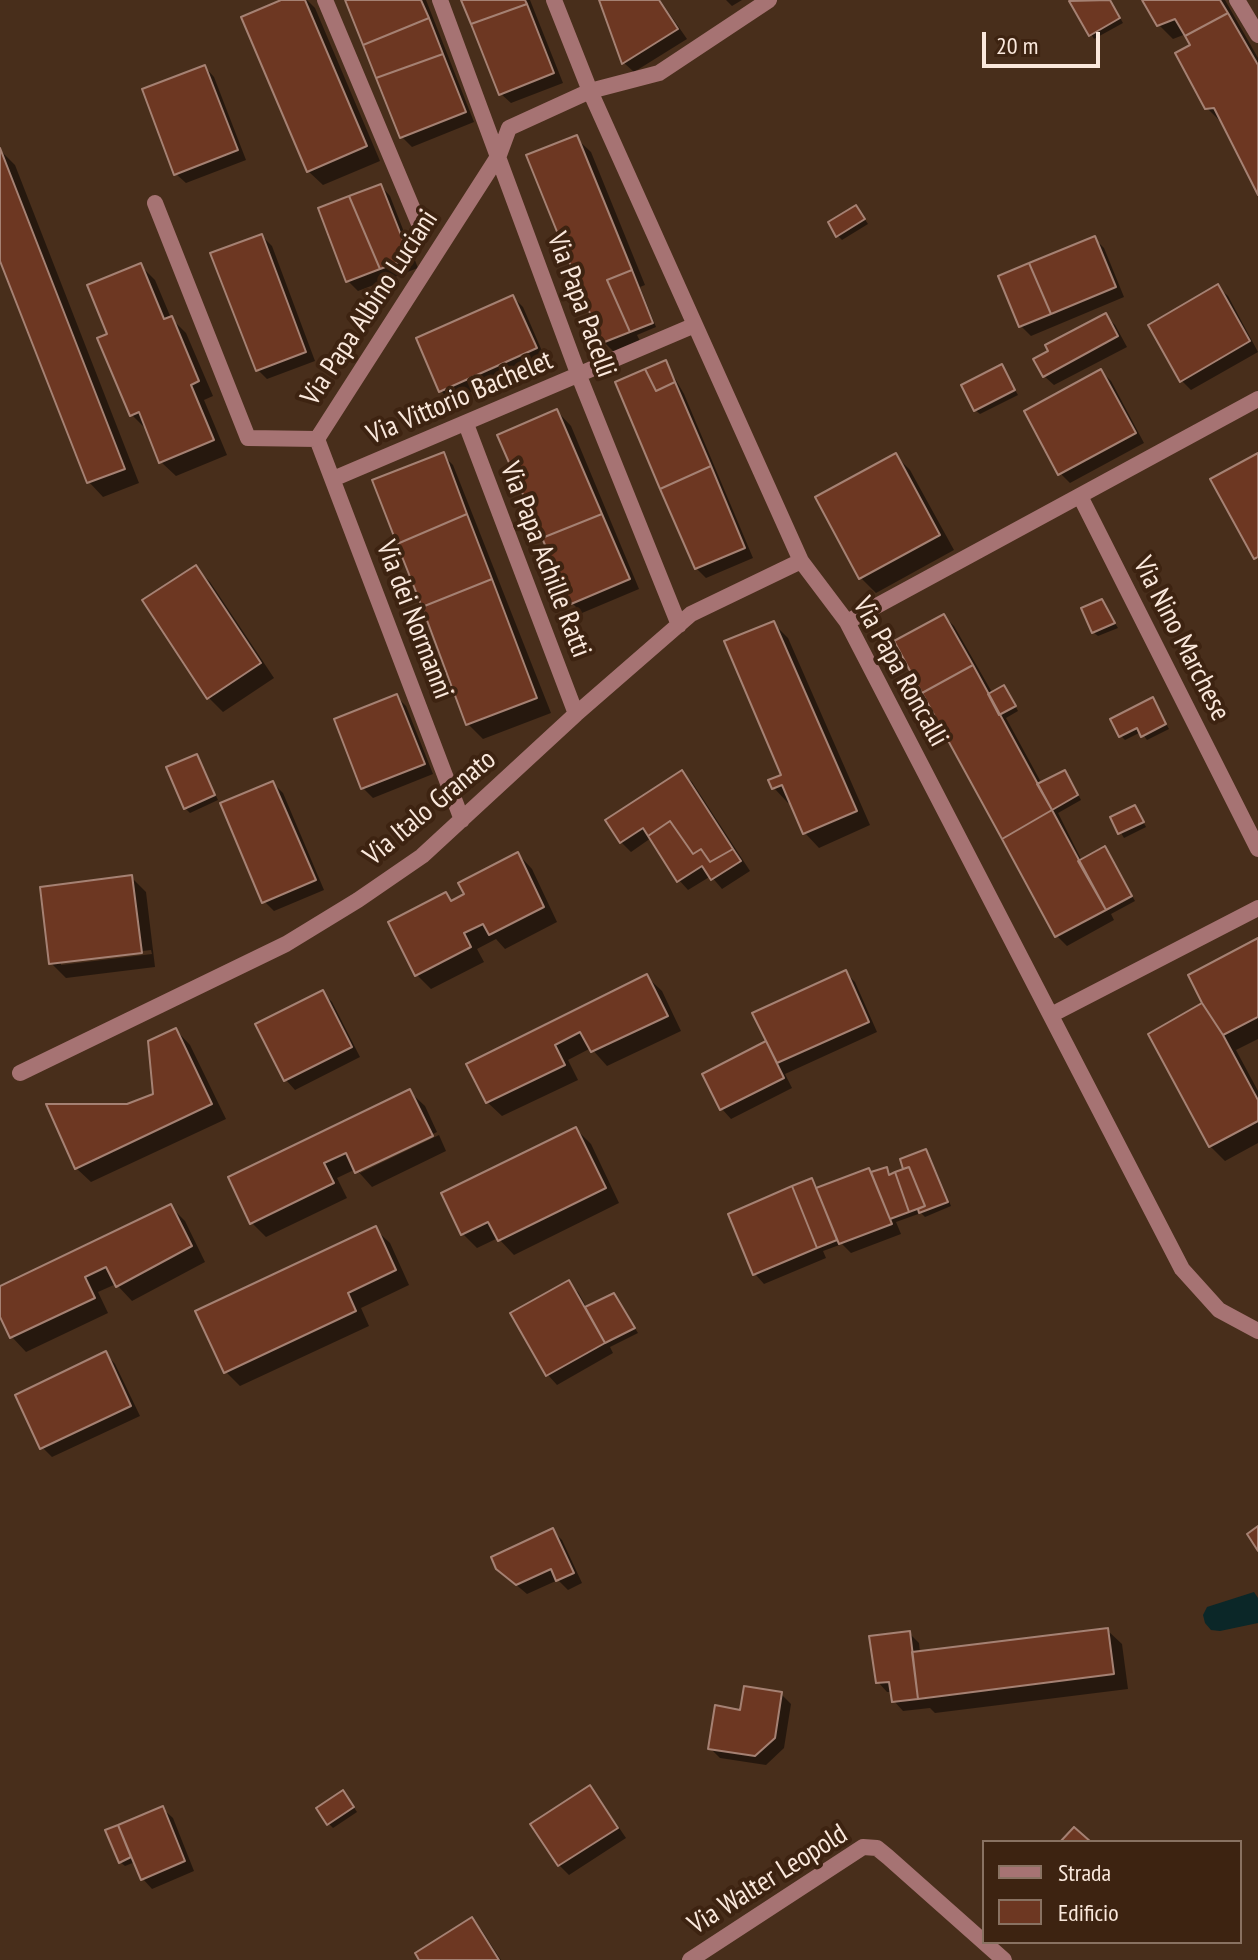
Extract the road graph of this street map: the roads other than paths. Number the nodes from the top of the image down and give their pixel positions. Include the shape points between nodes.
1 (325, 0) edge
2 (440, 0) edge
3 (554, 0) edge
4 (769, 0) edge
5 (1237, 0) edge
6 (1258, 35) edge
7 (590, 91) junction
8 (499, 155) junction
9 (155, 203) dead end
10 (422, 231) dead end
11 (695, 325) junction
12 (579, 376) junction
13 (1258, 399) edge
14 (466, 424) junction
15 (317, 439) junction
16 (333, 479) junction
17 (1080, 496) junction
18 (801, 561) junction
19 (847, 622) junction
20 (679, 625) junction
21 (576, 714) junction
22 (462, 820) junction
23 (1258, 849) edge
24 (1258, 908) edge
25 (1051, 1015) junction
26 (20, 1073) dead end
27 (1258, 1331) edge
28 (982, 1940) edge
29 (986, 1944) edge
30 (690, 1960) edge
31 (1004, 1960) edge

1 - 10 street
2 - 8 street, Via Papa Pacelli
3 - 7 street, Via Papa Roncalli
4 - 7 street, Via Papa Albino Luciani via 659,73
5 - 6 street
7 - 8 street, Via Papa Albino Luciani via 509,128
7 - 11 street, Via Papa Roncalli
8 - 12 street, Via Papa Pacelli
8 - 15 street, Via Papa Albino Luciani
9 - 15 street, Via Papa Albino Luciani via 248,438
11 - 12 street, Via Vittorio Bachelet
11 - 18 street, Via Papa Roncalli
12 - 14 street, Via Vittorio Bachelet
12 - 20 street, Via Papa Pacelli
13 - 17 street
14 - 16 street, Via Vittorio Bachelet
14 - 21 street, Via Papa Achille Ratti
15 - 16 street, Via dei Normanni
16 - 22 street, Via dei Normanni
17 - 19 street
17 - 23 street, Via Nino Marchese
18 - 19 street, Via Papa Roncalli
18 - 20 street, Via Italo Granato via 691,614
19 - 25 street, Via Papa Roncalli
20 - 21 street, Via Italo Granato
21 - 22 street, Via Italo Granato
22 - 26 street, Via Italo Granato via 422,856 286,944
24 - 25 street
25 - 27 street, Via Papa Roncalli via 1182,1269 1219,1310
28 - 30 street, Via Walter Leopold via 877,1848 863,1847
29 - 31 street, Via Walter Leopold

